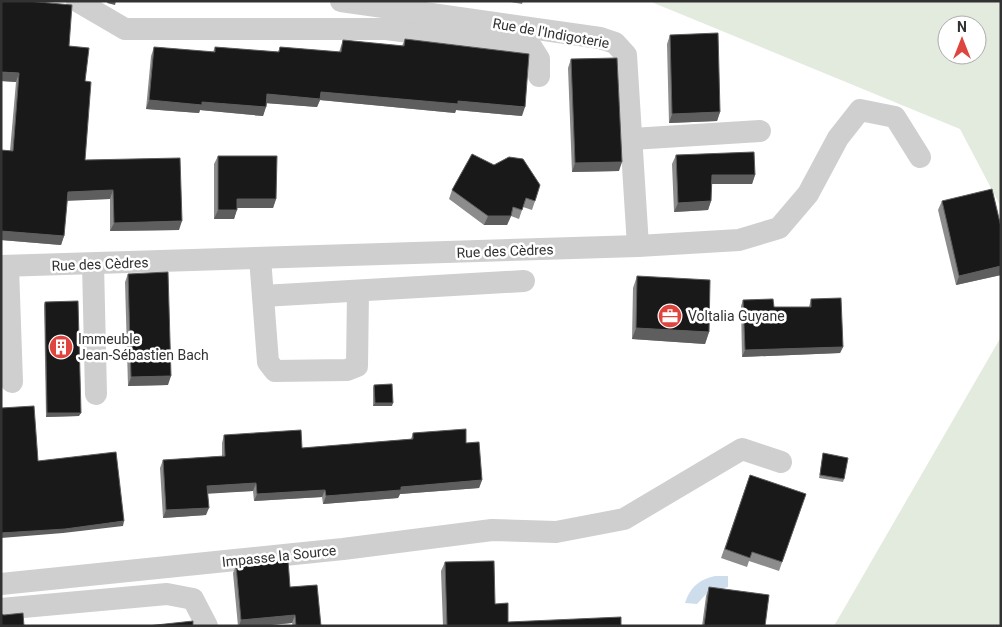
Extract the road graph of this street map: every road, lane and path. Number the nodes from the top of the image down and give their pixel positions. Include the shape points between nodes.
1 (77, 1) edge
2 (341, 1) edge
3 (539, 76) dead end
4 (760, 132) dead end
5 (632, 139) junction
6 (920, 157) dead end
7 (638, 246) junction
8 (260, 258) junction
9 (93, 264) junction
10 (4, 266) edge
11 (524, 281) dead end
12 (358, 292) junction
13 (263, 296) junction
14 (12, 382) dead end
15 (96, 394) dead end
16 (781, 462) dead end
17 (1, 584) edge
18 (1, 609) edge
19 (207, 626) edge

1 - 3 street via 125,29 386,29 532,48 540,59
2 - 5 street, Rue de l'Indigoterie via 600,38 615,43 626,55
4 - 5 street
5 - 7 street, Rue de l'Indigoterie
6 - 7 street, Rue des Cèdres via 895,117 860,110 838,138 808,194 779,228 739,240
7 - 8 street, Rue des Cèdres
8 - 9 street, Rue des Cèdres
8 - 13 street
9 - 10 street, Rue des Cèdres
9 - 15 street
10 - 14 street
11 - 12 street
12 - 13 street
12 - 13 street via 357,366 346,370 308,372 274,371 268,362
16 - 17 street, Impasse la Source via 742,449 624,519 556,532 492,530 343,549
18 - 19 street via 167,594 193,599

